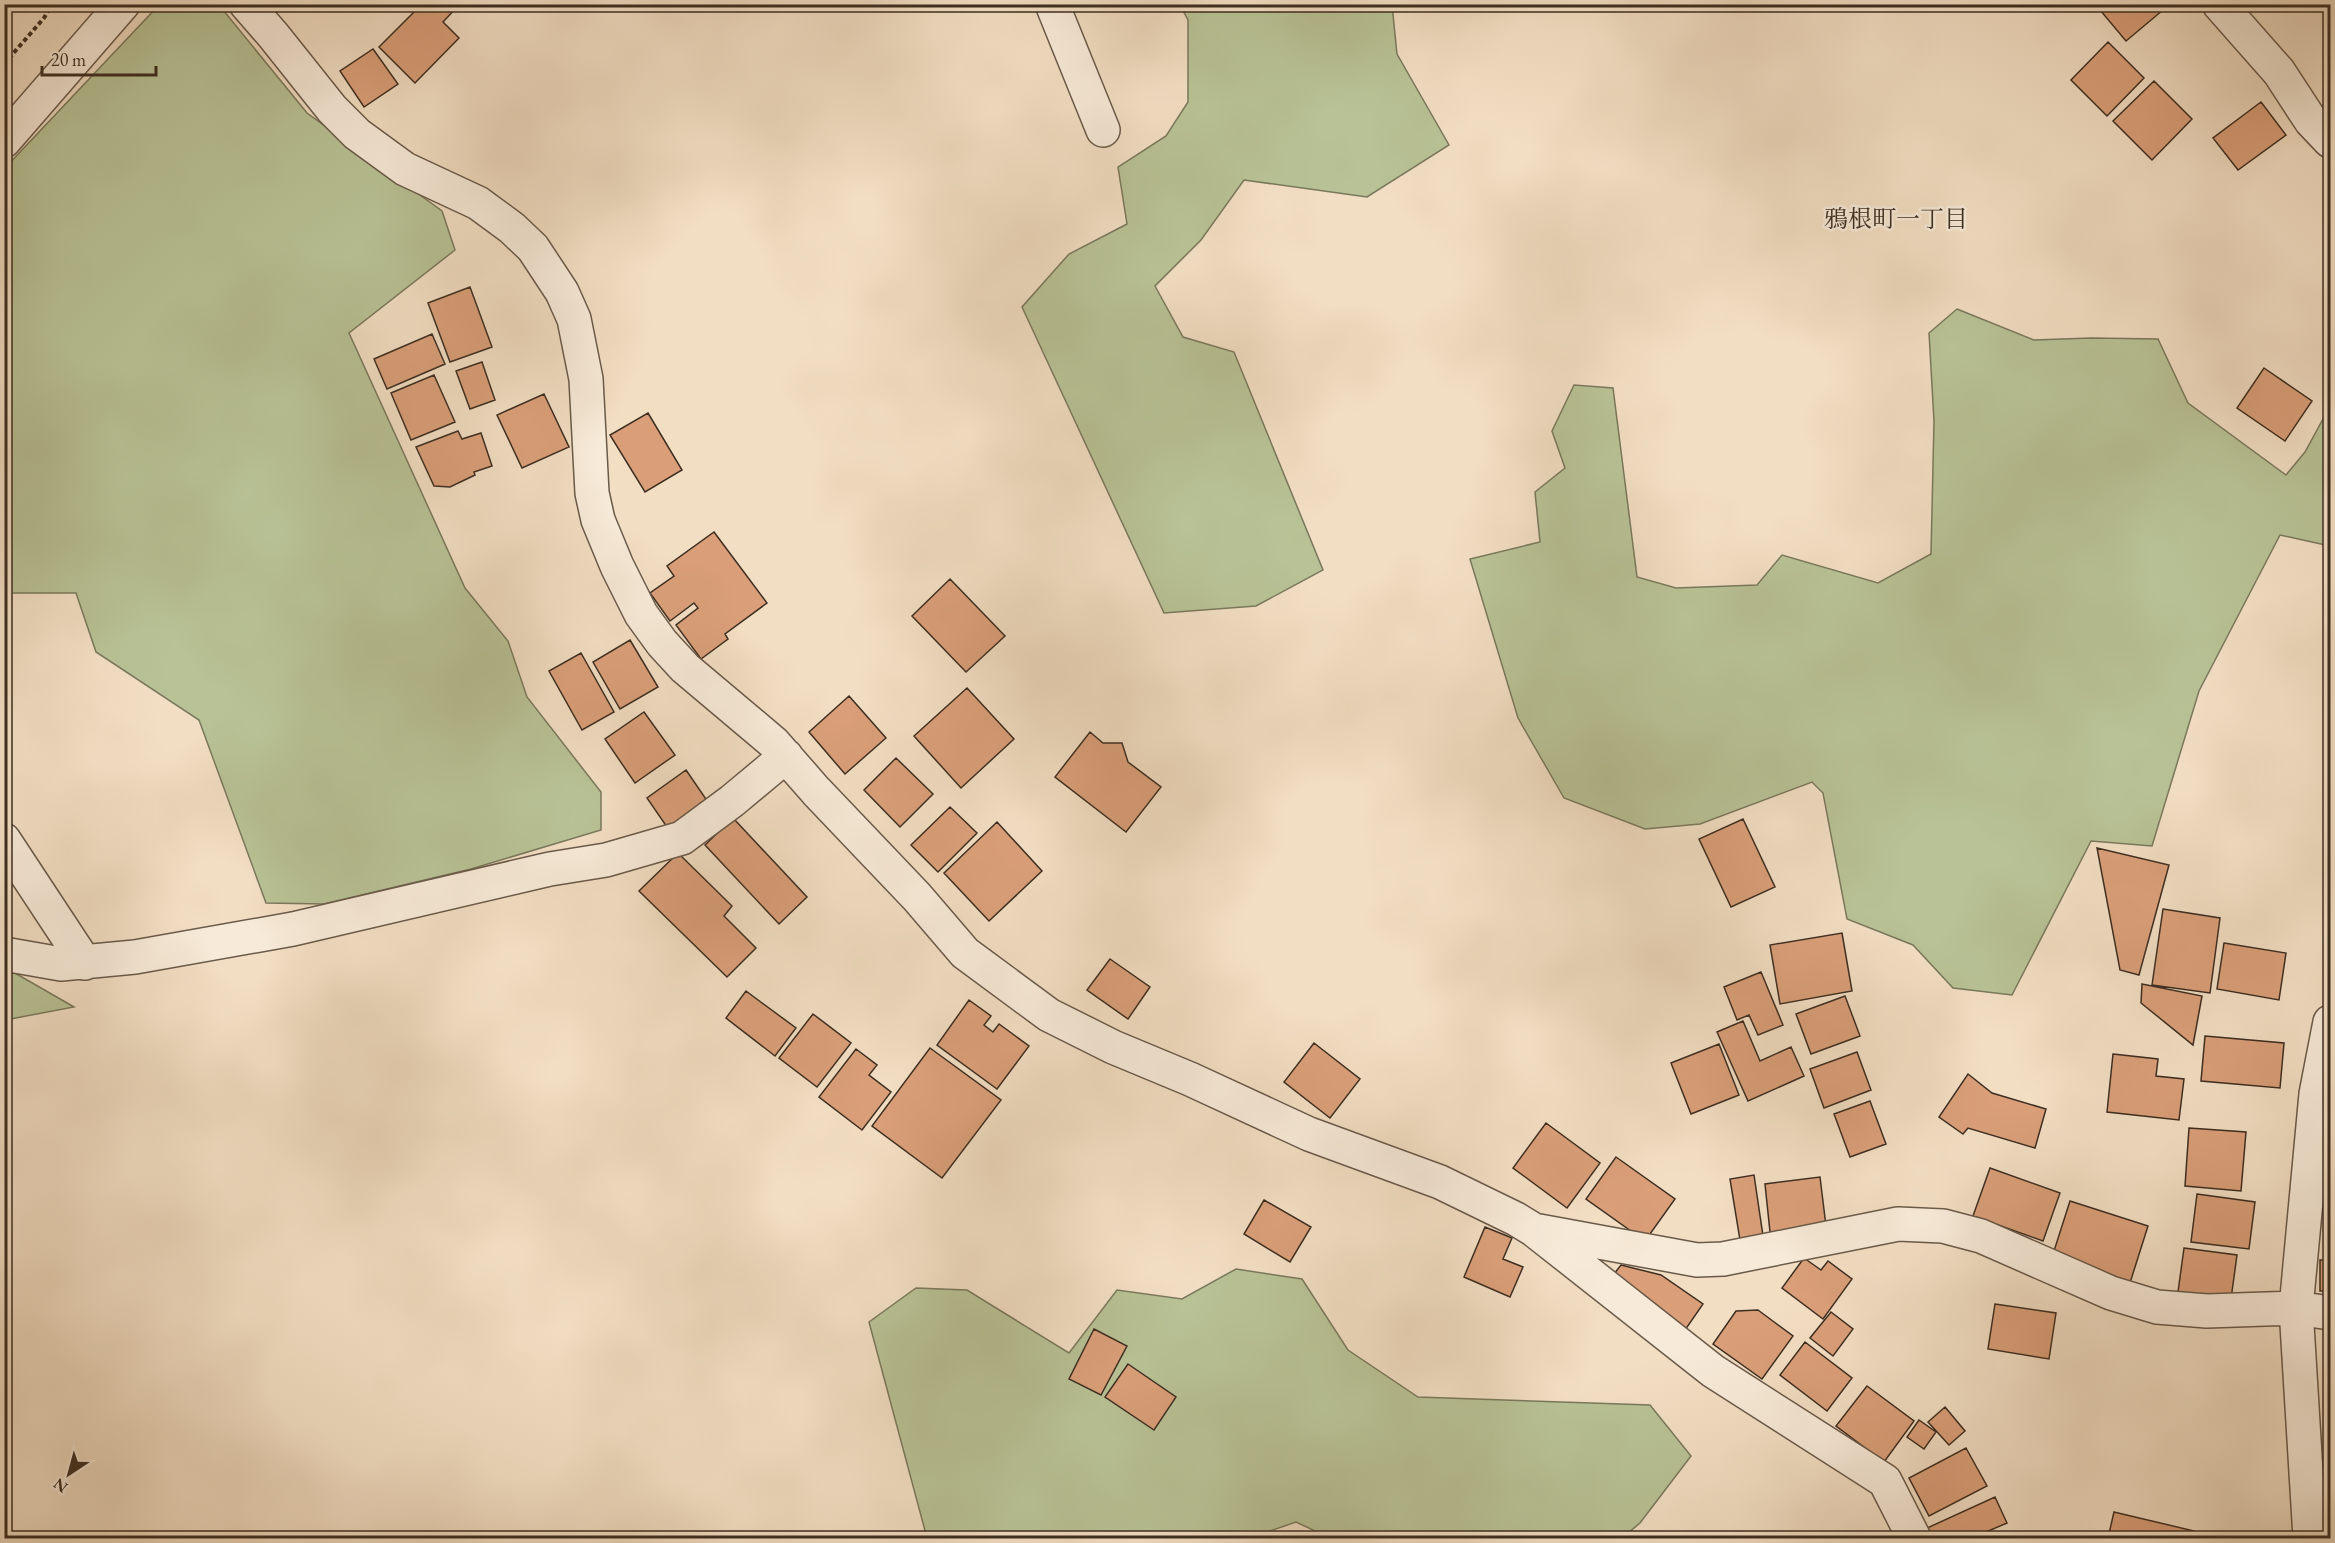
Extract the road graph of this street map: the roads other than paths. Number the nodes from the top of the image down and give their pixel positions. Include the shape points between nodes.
1 (123, 4) edge
2 (246, 4) edge
3 (1052, 4) edge
4 (2219, 4) edge
5 (1103, 130) dead end
6 (4, 141) edge
7 (2331, 141) edge
8 (786, 756) junction
9 (4, 840) edge
10 (4, 954) edge
11 (86, 963) junction
12 (2331, 1022) edge
13 (1534, 1230) junction
14 (2296, 1308) junction
15 (2331, 1313) edge
16 (1914, 1539) edge
17 (2310, 1539) edge

1 - 6 street
2 - 8 street via 357,134 405,170 478,203 533,248 562,292 574,319 586,379 592,493 598,520 617,566 641,614 662,643
3 - 5 street
4 - 7 street via 2279,72 2311,121
8 - 11 street via 682,838 606,860 550,869 293,928
8 - 13 street via 965,953 1049,1015 1309,1134 1440,1182
9 - 11 street
10 - 11 street via 61,964
12 - 14 street via 2316,1094
13 - 14 street via 1697,1260 1723,1259 1898,1224 1943,1226 1981,1236 2111,1293 2157,1307 2207,1311
13 - 16 street via 1713,1371 1885,1481
14 - 15 street
14 - 17 street

